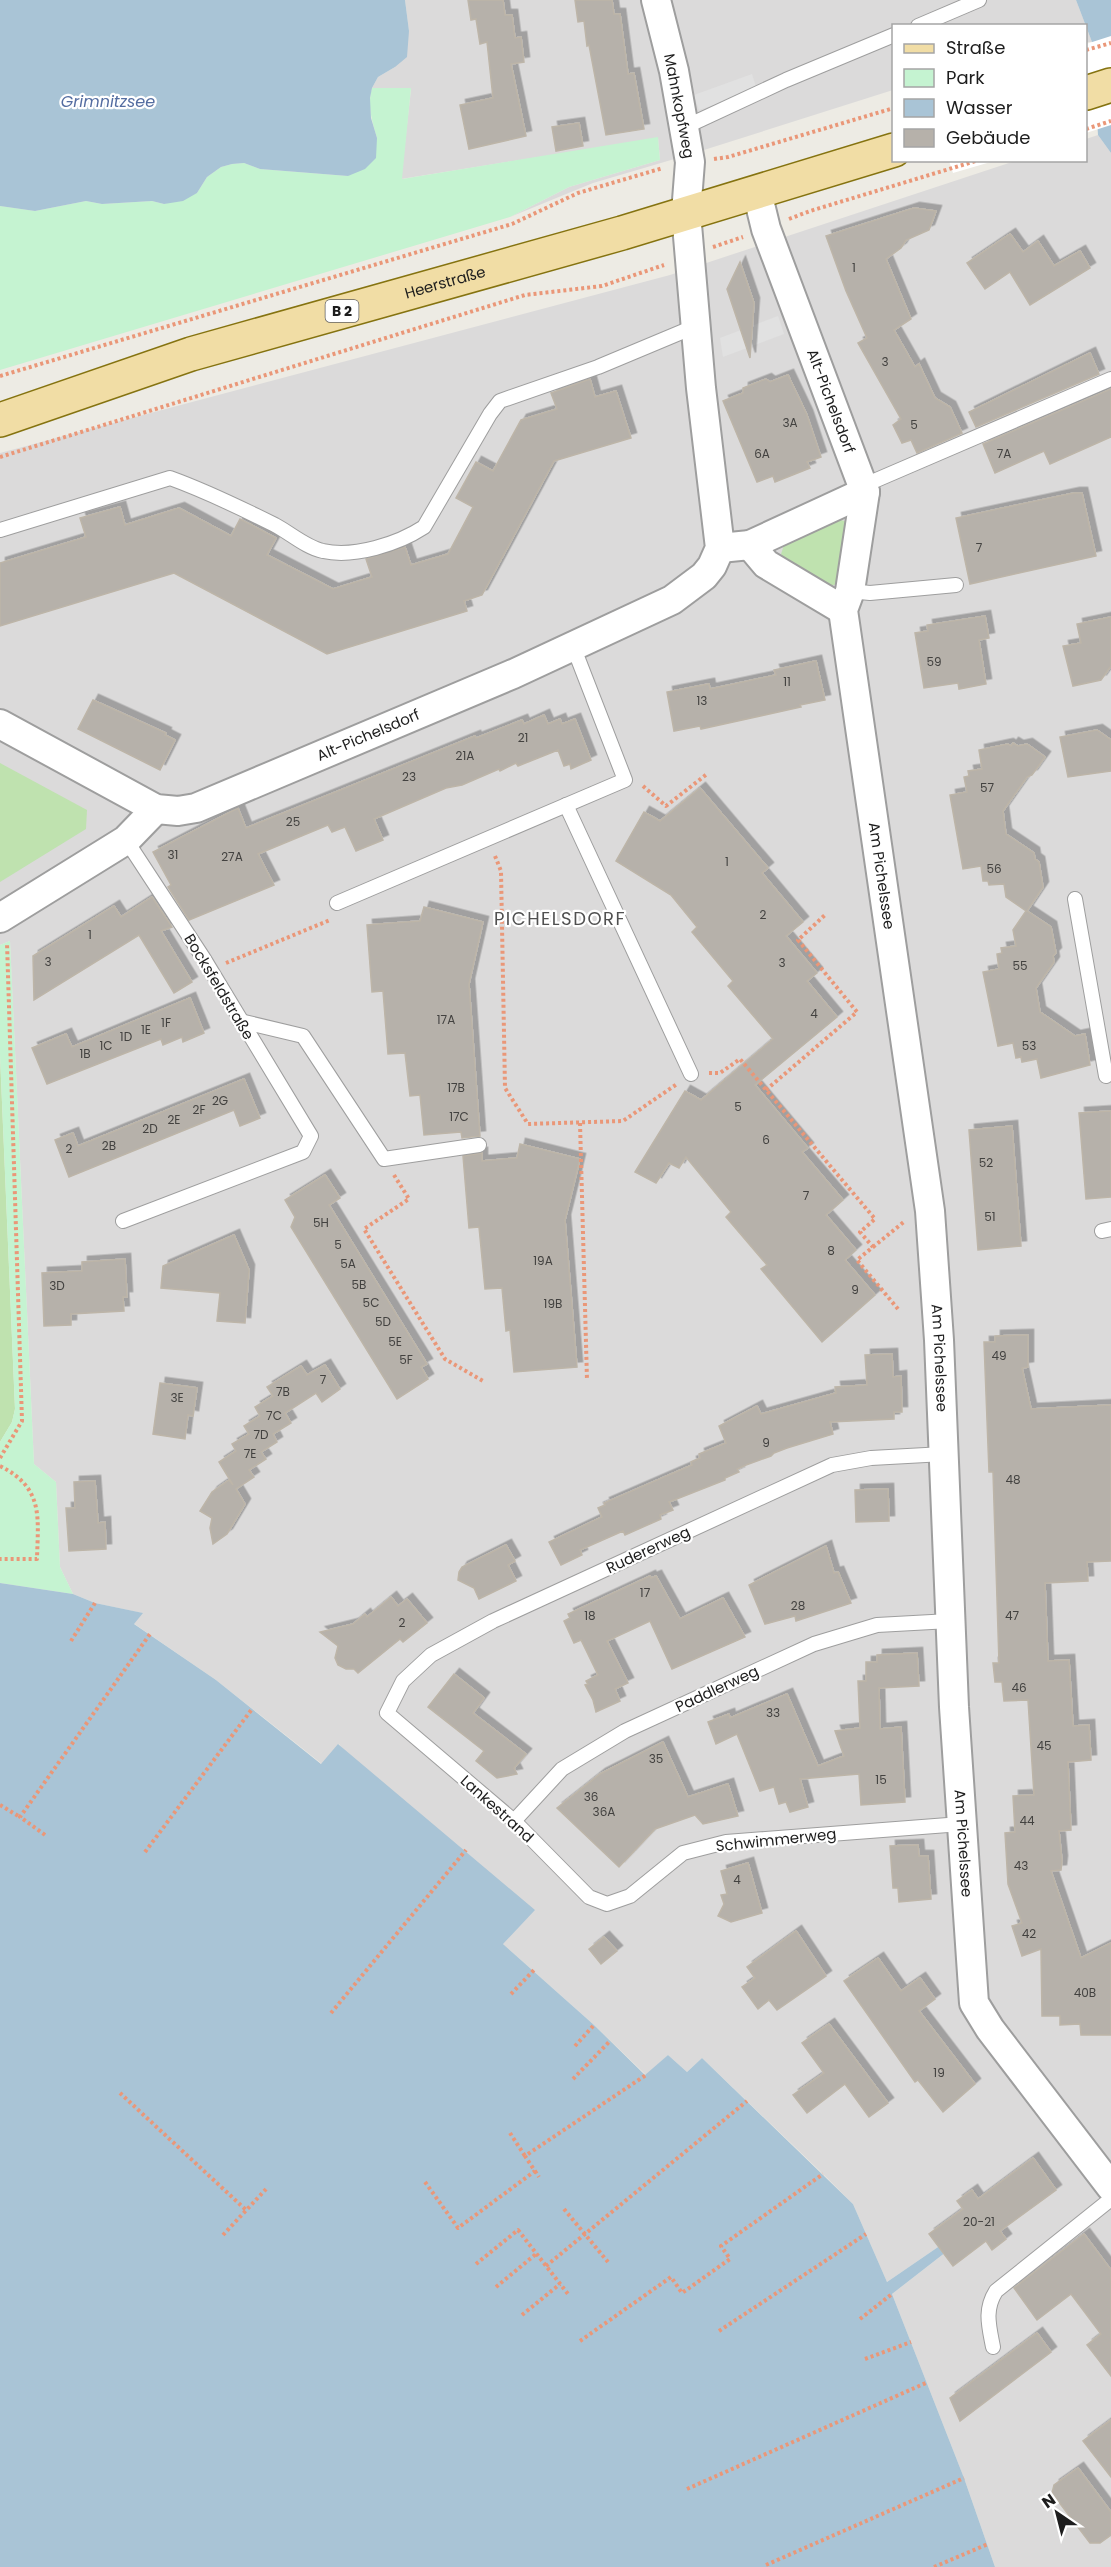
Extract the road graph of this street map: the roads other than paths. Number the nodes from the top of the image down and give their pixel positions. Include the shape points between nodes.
1 (656, 0) edge
2 (979, 0) edge
3 (923, 24) edge
4 (892, 36) edge
5 (1111, 85) edge
6 (1087, 93) edge
7 (684, 127) junction
8 (892, 151) edge
9 (757, 192) junction
10 (686, 213) junction
11 (696, 326) junction
12 (1111, 379) edge
13 (0, 420) edge
14 (865, 492) junction
15 (0, 530) edge
16 (750, 544) junction
17 (720, 548) junction
18 (956, 585) dead end
19 (847, 601) junction
20 (573, 646) junction
21 (0, 724) edge
22 (566, 805) junction
23 (156, 809) junction
24 (126, 840) junction
25 (1075, 899) dead end
26 (337, 903) dead end
27 (3, 928) edge
28 (240, 1021) junction
29 (691, 1074) road end
30 (1106, 1076) dead end
31 (478, 1145) dead end
32 (123, 1221) dead end
33 (944, 1454) junction
34 (950, 1621) junction
35 (387, 1713) joint
36 (514, 1821) junction
37 (961, 1824) junction
38 (607, 1904) joint
39 (1111, 2187) edge
40 (1111, 2199) edge
41 (993, 2347) dead end

1 - 7 street, Mahnkopfweg
2 - 3 lane
4 - 7 lane
5 - 6 main road
7 - 10 street, Mahnkopfweg via 690,162
8 - 9 main road, Heerstraße / B 2
9 - 10 main road, Heerstraße / B 2
9 - 14 street, Alt-Pichelsdorf via 766,229
10 - 11 street
10 - 13 main road, Heerstraße / B 2 via 191,354
11 - 15 lane via 598,367 500,401 424,527 356,553 320,551 245,511 170,478
11 - 17 street
12 - 14 lane via 874,481
14 - 16 street
14 - 19 street, Am Pichelssee
16 - 17 street
16 - 19 street via 766,564
17 - 20 street, Alt-Pichelsdorf via 704,576 672,600
18 - 19 lane via 870,592
19 - 33 street, Am Pichelssee via 930,1211
20 - 22 lane via 625,780
20 - 23 street, Alt-Pichelsdorf via 207,804 178,811
21 - 23 street, Alt-Pichelsdorf
22 - 26 lane
22 - 29 lane
23 - 24 street
24 - 27 street
24 - 28 lane, Bocksfeldstraße
25 - 30 lane
28 - 31 lane via 303,1036 384,1159
28 - 32 lane, Bocksfeldstraße via 310,1136 303,1152
33 - 34 street, Am Pichelssee
33 - 35 lane, Rudererweg via 871,1458 832,1465 493,1621 431,1655 403,1681
34 - 36 lane, Paddlerweg via 877,1625 814,1644 625,1731 562,1769
34 - 37 street, Am Pichelssee
35 - 36 lane, Lankestrand
36 - 38 lane, Lankestrand via 589,1897
37 - 38 lane, Schwimmerweg via 726,1842 684,1853 630,1896
37 - 39 street, Am Pichelssee via 974,2003
40 - 41 lane via 996,2291 987,2316

